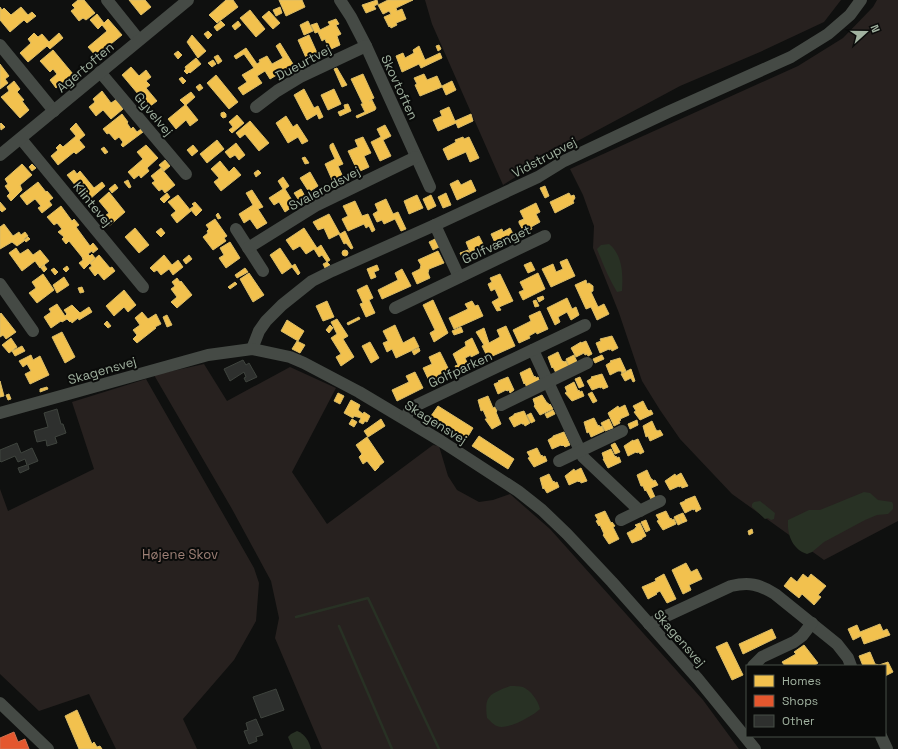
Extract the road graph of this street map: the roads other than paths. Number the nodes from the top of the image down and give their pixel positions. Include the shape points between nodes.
1 (107, 0) edge
2 (188, 0) edge
3 (340, 0) edge
4 (861, 0) edge
5 (139, 40) junction
6 (0, 45) edge
7 (366, 46) junction
8 (100, 72) junction
9 (256, 107) dead end
10 (54, 111) junction
11 (21, 139) junction
12 (0, 155) edge
13 (416, 157) junction
14 (186, 174) dead end
15 (430, 187) dead end
16 (435, 225) junction
17 (236, 229) dead end
18 (545, 236) dead end
19 (248, 248) junction
20 (263, 271) dead end
21 (458, 278) junction
22 (0, 284) edge
23 (143, 287) dead end
24 (395, 308) dead end
25 (585, 325) dead end
26 (33, 331) dead end
27 (252, 349) junction
28 (533, 350) junction
29 (587, 363) dead end
30 (548, 382) junction
31 (501, 405) dead end
32 (0, 413) edge
33 (404, 418) junction
34 (622, 431) dead end
35 (580, 451) junction
36 (559, 461) dead end
37 (660, 501) dead end
38 (640, 511) junction
39 (621, 520) dead end
40 (812, 623) junction
41 (649, 624) junction
42 (754, 665) edge
43 (851, 665) edge
44 (0, 703) edge
45 (881, 737) edge
46 (48, 749) edge
47 (755, 749) edge
48 (887, 749) edge

1 - 5 street
2 - 5 street, Agertoften
3 - 7 street, Skovtoften
4 - 16 street, Vidstrupvej via 850,15 828,34 791,57 564,161 538,177
5 - 8 street, Agertoften
6 - 10 street
7 - 9 street, Dueurtvej via 300,77 277,90
7 - 13 street, Skovtoften
8 - 10 street, Agertoften
8 - 14 street, Gyvelvej
10 - 11 street, Agertoften
11 - 12 street, Agertoften
11 - 23 street, Klintevej
13 - 15 street, Skovtoften
13 - 19 street, Svalerodsvej via 317,205
16 - 21 street, Golfvænget
16 - 27 street, Vidstrupvej via 312,281 266,321
17 - 19 street
18 - 21 street, Golfvænget
19 - 20 street
21 - 24 street, Golfvænget
22 - 26 street
25 - 28 street, Golfparken
27 - 32 street, Skagensvej via 208,355
27 - 33 street, Skagensvej via 290,357 304,363
28 - 30 street
28 - 33 street, Golfparken via 417,405
29 - 30 street
30 - 31 street
30 - 35 street
33 - 41 street, Skagensvej via 518,491 542,510
34 - 35 street
35 - 36 street
35 - 38 street via 583,457
37 - 38 street
38 - 39 street
40 - 41 street via 764,587 742,584 730,586
40 - 42 street via 794,642 762,657
40 - 43 street via 837,644
41 - 47 street, Skagensvej
44 - 46 street
45 - 48 street

